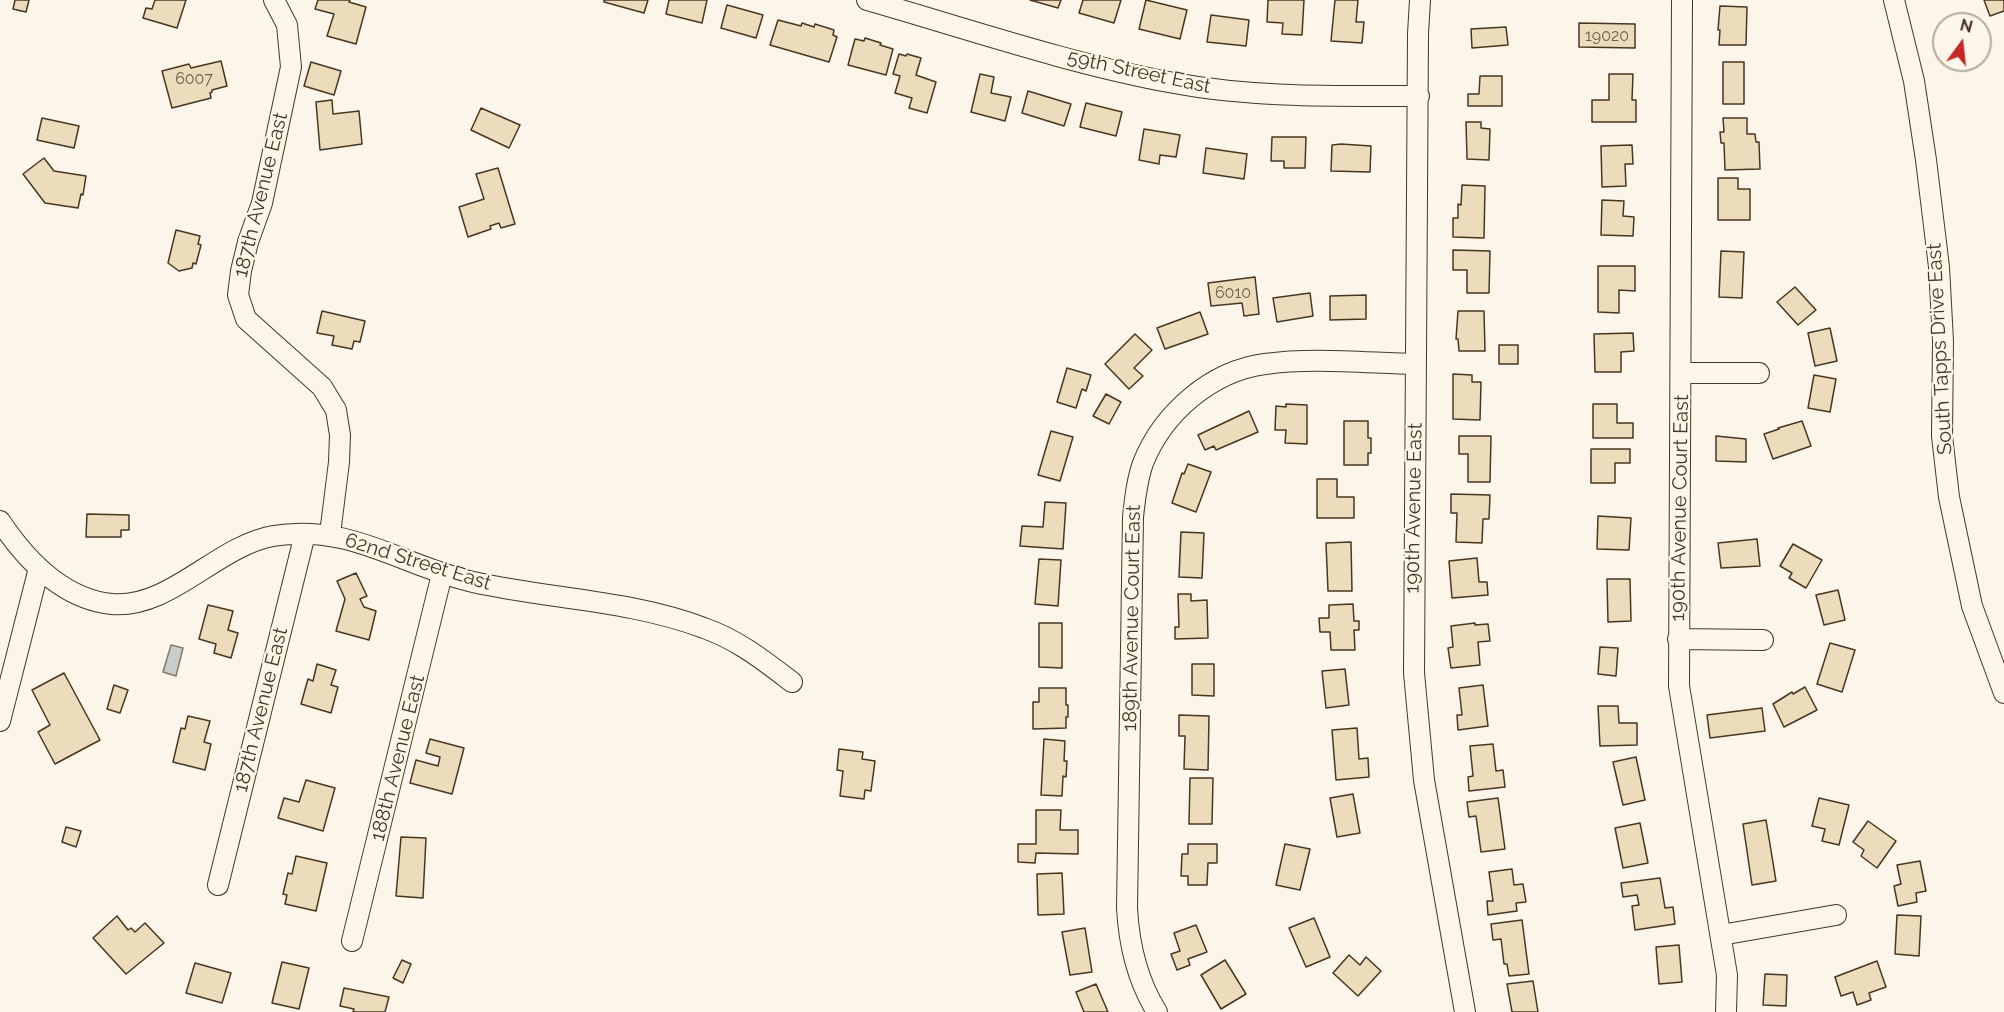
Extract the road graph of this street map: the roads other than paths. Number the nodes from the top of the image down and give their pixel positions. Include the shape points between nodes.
1 (274, 0) edge
2 (867, 0) edge
3 (1420, 0) edge
4 (1682, 0) edge
5 (1894, 0) edge
6 (1419, 96) junction
7 (1416, 364) junction
8 (1681, 373) junction
9 (1759, 374) dead end
10 (0, 520) edge
11 (305, 534) junction
12 (330, 534) junction
13 (39, 568) junction
14 (442, 574) junction
15 (1678, 639) junction
16 (1763, 640) dead end
17 (792, 682) dead end
18 (2004, 693) edge
19 (0, 721) edge
20 (218, 885) dead end
21 (1836, 915) dead end
22 (1721, 935) junction
23 (352, 941) dead end
24 (1157, 1012) edge
25 (1465, 1012) edge
26 (1726, 1012) edge

1 - 12 street, 187th Avenue East via 287,25 291,67 238,295 246,320 322,387 336,410 339,462
2 - 6 street, 59th Street East via 1119,72 1176,83 1283,96
3 - 6 street, 190th Avenue East
4 - 8 street, 190th Avenue Court East
5 - 18 street, South Tapps Drive East via 1914,81 1939,267 1942,436 1949,497 1972,606
6 - 7 street, 190th Avenue East
7 - 24 street, 189th Avenue Court East via 1292,362 1251,367 1226,376 1181,407 1155,439 1143,464 1132,517 1127,908 1134,958
7 - 25 street, 190th Avenue East via 1414,684 1424,780
8 - 9 street
8 - 15 street, 190th Avenue Court East
10 - 13 street, 62nd Street East
11 - 12 street, 62nd Street East
11 - 13 street, 62nd Street East via 255,541 169,589 125,604 78,595 61,587
11 - 20 street, 187th Avenue East
12 - 14 street, 62nd Street East via 380,548
13 - 19 street
14 - 17 street, 62nd Street East via 506,589 634,608 683,621 742,645
14 - 23 street, 188th Avenue East
15 - 16 street
15 - 22 street, 190th Avenue Court East via 1679,686
21 - 22 street
22 - 26 street, 190th Avenue Court East via 1727,975

